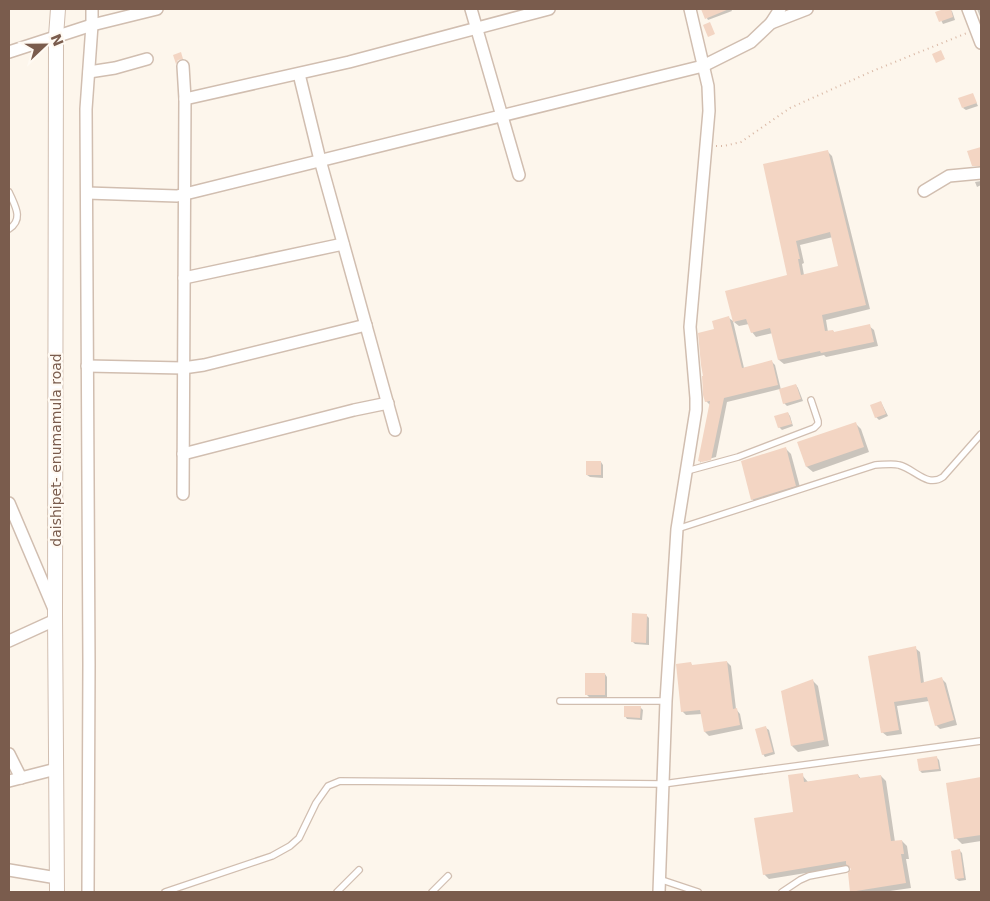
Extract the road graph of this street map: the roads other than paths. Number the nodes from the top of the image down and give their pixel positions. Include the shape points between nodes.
1 (58, 9) edge
2 (92, 9) edge
3 (157, 9) edge
4 (471, 9) edge
5 (549, 9) edge
6 (690, 9) edge
7 (780, 9) edge
8 (807, 9) edge
9 (973, 12) edge
10 (771, 23) junction
11 (92, 25) junction
12 (477, 28) junction
13 (56, 36) junction
14 (981, 43) edge
15 (9, 52) edge
16 (147, 59) dead end
17 (183, 66) dead end
18 (703, 66) junction
19 (89, 72) junction
20 (299, 74) junction
21 (185, 99) junction
22 (502, 115) junction
23 (320, 160) junction
24 (981, 173) edge
25 (518, 174) dead end
26 (924, 191) dead end
27 (9, 192) edge
28 (87, 193) junction
29 (184, 194) junction
30 (9, 230) edge
31 (343, 244) junction
32 (184, 278) junction
33 (366, 325) junction
34 (87, 366) junction
35 (183, 368) junction
36 (811, 400) dead end
37 (388, 402) junction
38 (395, 430) dead end
39 (981, 434) edge
40 (183, 454) junction
41 (687, 471) junction
42 (183, 494) dead end
43 (9, 503) edge
44 (677, 529) junction
45 (55, 617) junction
46 (9, 641) edge
47 (560, 701) dead end
48 (666, 701) junction
49 (981, 741) edge
50 (9, 754) edge
51 (56, 769) junction
52 (21, 778) junction
53 (9, 782) edge
54 (663, 784) junction
55 (846, 869) dead end
56 (9, 870) edge
57 (359, 870) dead end
58 (448, 876) dead end
59 (659, 879) junction
60 (57, 885) edge
61 (88, 892) edge
62 (165, 892) edge
63 (337, 892) edge
64 (432, 892) edge
65 (650, 892) edge
66 (658, 892) edge
67 (698, 892) edge
68 (782, 892) edge

1 - 13 street, daishipet- enumamula road
2 - 11 street
3 - 11 street
4 - 12 street
5 - 12 street
6 - 18 street
7 - 10 street
8 - 10 street
9 - 14 street
10 - 18 street via 752,42
11 - 13 street
11 - 19 street
12 - 20 street
12 - 22 street
13 - 15 street
13 - 45 street, daishipet- enumamula road
16 - 19 street
17 - 21 street
18 - 22 street
18 - 41 street via 709,111 690,327 696,398
19 - 28 street
20 - 21 street
20 - 23 street
21 - 29 street
22 - 23 street
22 - 25 street
23 - 29 street
23 - 31 street
24 - 26 street via 950,176
27 - 30 lane via 17,215 15,225
28 - 29 street via 160,197
28 - 34 street
29 - 32 street
31 - 32 street
31 - 33 street
32 - 35 street
33 - 35 street
33 - 37 street
34 - 35 street
34 - 61 street
35 - 40 street
36 - 41 lane via 818,421 814,428 738,457
37 - 38 street
37 - 40 street
39 - 44 lane via 938,481 926,479 898,464 875,465
40 - 42 street
41 - 44 street
43 - 45 street
44 - 48 street
45 - 46 street
45 - 51 street, daishipet- enumamula road
47 - 48 lane
48 - 54 street
49 - 54 lane
50 - 52 street
51 - 52 street
51 - 60 street, daishipet- enumamula road
52 - 53 street
54 - 59 street
54 - 62 lane via 340,782 328,786 299,838 290,846 272,856
55 - 68 lane via 809,876
56 - 60 street
57 - 63 lane
58 - 64 lane
59 - 65 street
59 - 66 street
59 - 67 lane

